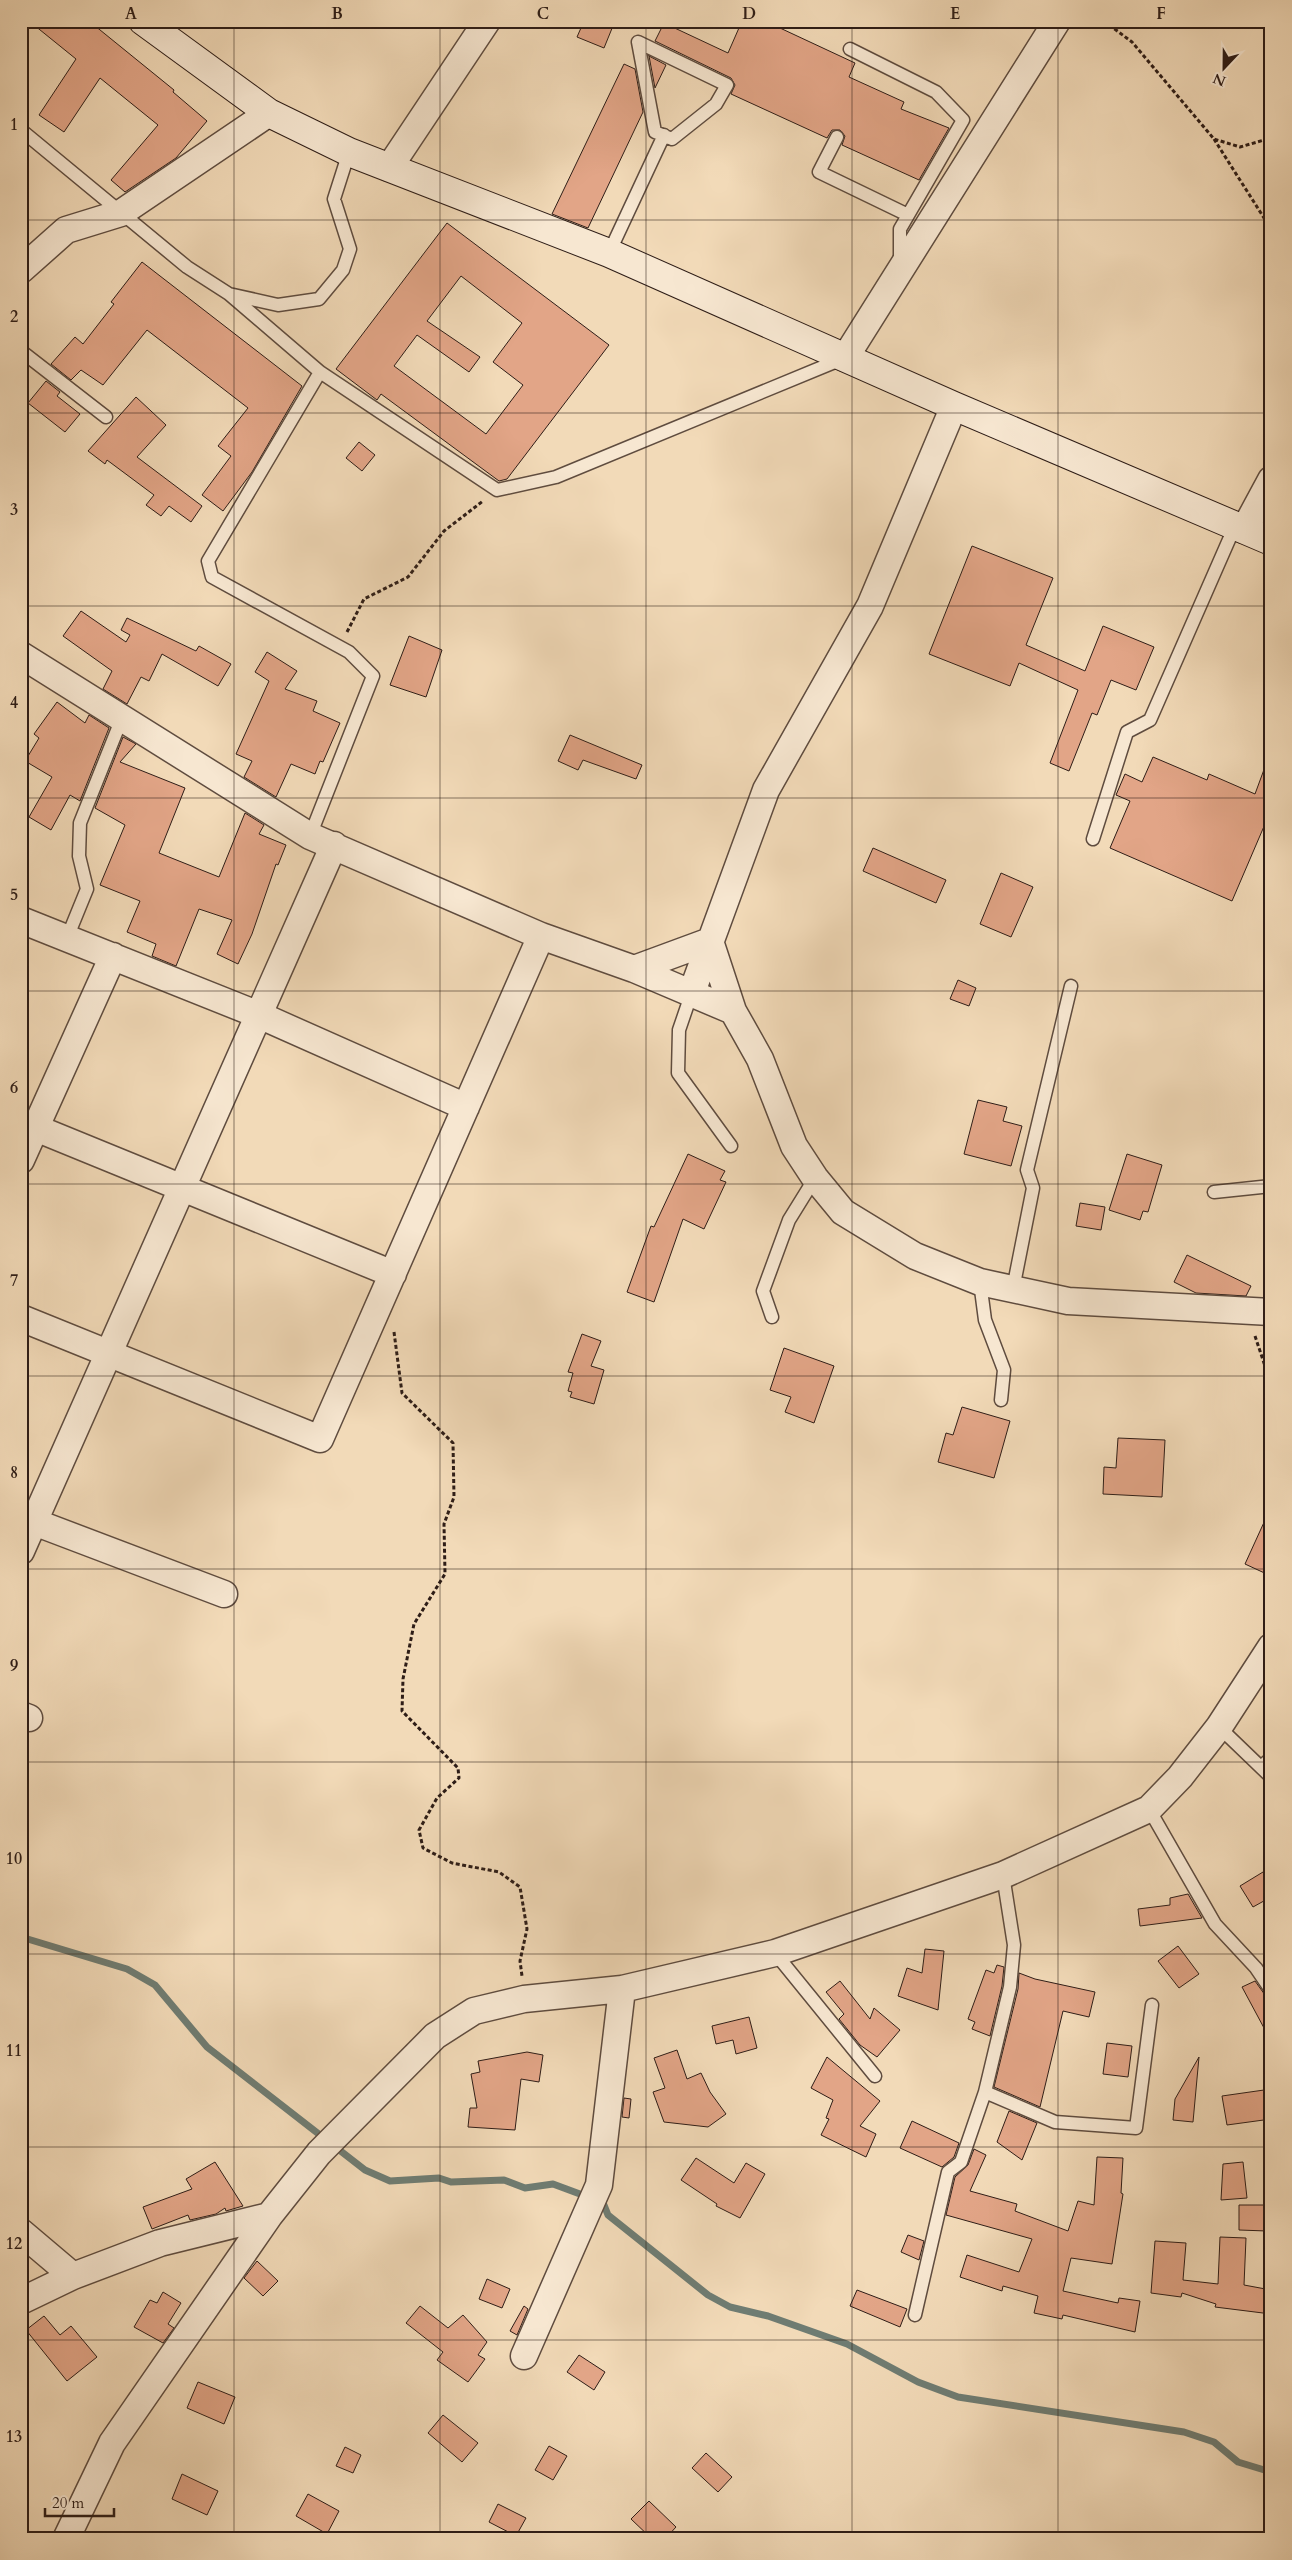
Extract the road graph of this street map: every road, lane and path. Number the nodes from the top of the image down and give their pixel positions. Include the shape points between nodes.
1 (143, 21) edge
2 (487, 21) edge
3 (1058, 21) edge
4 (1104, 21) edge
5 (850, 49) dead end
6 (269, 113) junction
7 (21, 130) edge
8 (664, 135) junction
9 (837, 137) dead end
10 (1271, 138) edge
11 (1214, 139) junction
12 (350, 152) junction
13 (389, 168) junction
14 (120, 213) junction
15 (908, 215) junction
16 (1271, 230) edge
17 (609, 253) junction
18 (21, 270) edge
19 (899, 272) junction
20 (229, 294) junction
21 (21, 351) edge
22 (845, 358) junction
23 (320, 372) junction
24 (954, 406) junction
25 (106, 417) dead end
26 (1271, 480) edge
27 (497, 490) junction
28 (1239, 528) junction
29 (1271, 541) edge
30 (339, 647) junction
31 (21, 655) edge
32 (122, 718) junction
33 (310, 836) junction
34 (1093, 839) dead end
35 (334, 845) junction
36 (21, 920) edge
37 (541, 936) junction
38 (67, 938) junction
39 (710, 941) junction
40 (112, 956) junction
41 (634, 969) junction
42 (1071, 986) dead end
43 (692, 992) junction
44 (734, 1011) junction
45 (259, 1015) junction
46 (466, 1107) junction
47 (28, 1125) edge
48 (731, 1146) dead end
49 (21, 1160) edge
50 (815, 1178) junction
51 (1271, 1186) edge
52 (182, 1188) junction
53 (1214, 1192) dead end
54 (393, 1274) junction
55 (980, 1282) junction
56 (1012, 1289) junction
57 (381, 1300) junction
58 (1259, 1312) edge
59 (772, 1317) dead end
60 (21, 1318) edge
61 (109, 1354) junction
62 (1002, 1400) dead end
63 (1271, 1486) edge
64 (28, 1520) edge
65 (21, 1551) edge
66 (224, 1594) dead end
67 (1271, 1647) edge
68 (1220, 1727) junction
69 (1271, 1758) edge
70 (1261, 1767) junction
71 (1271, 1777) edge
72 (1149, 1809) junction
73 (1004, 1875) junction
74 (775, 1952) junction
75 (622, 1989) junction
76 (1271, 1990) edge
77 (524, 1998) junction
78 (1152, 2004) dead end
79 (875, 2076) dead end
80 (985, 2092) junction
81 (269, 2216) junction
82 (21, 2232) edge
83 (73, 2276) junction
84 (21, 2302) edge
85 (915, 2315) dead end
86 (524, 2356) dead end
87 (66, 2539) edge

1 - 6 main road
2 - 13 street
3 - 19 street
4 - 11 path via 1132,42
5 - 15 lane via 936,92 963,120
6 - 12 main road
6 - 14 street
7 - 14 lane
8 - 8 lane via 655,132 638,42 727,85 716,104 672,139
8 - 17 lane
9 - 15 lane via 819,172
10 - 11 path via 1240,147
11 - 16 path
12 - 13 main road
12 - 20 lane via 334,199 350,249 343,270 319,299 278,306
13 - 17 main road
14 - 18 street via 66,230
14 - 20 lane via 187,267
15 - 19 lane via 900,229
17 - 22 main road
19 - 22 street
20 - 23 lane
21 - 25 lane
22 - 24 main road
22 - 27 lane via 556,477
23 - 27 lane
23 - 30 lane via 208,562 212,577
24 - 28 main road
24 - 39 street via 870,606 766,790
26 - 28 street
27 - 30 path via 444,531 408,577 364,598
28 - 29 main road
28 - 34 lane via 1150,720 1127,732
30 - 33 lane via 349,652 373,676
31 - 32 street
32 - 33 street
32 - 38 lane via 80,823 79,856 87,889
33 - 35 street
35 - 37 street
35 - 45 street
36 - 38 street
37 - 41 street
37 - 46 street
38 - 40 street
39 - 41 street
39 - 43 street
39 - 44 street
40 - 45 street
40 - 47 street
41 - 43 street
42 - 56 lane via 1027,1170 1033,1188
43 - 44 street
43 - 48 lane via 679,1030 678,1073
44 - 50 street via 760,1059 794,1146
45 - 46 street
45 - 52 street
46 - 54 street
47 - 49 street
47 - 52 street
50 - 55 street via 843,1212 915,1256
50 - 59 lane via 789,1220 763,1291
51 - 53 lane
52 - 54 street
52 - 61 street
54 - 57 street
55 - 56 street
55 - 62 lane via 985,1320 1004,1370
56 - 58 street via 1068,1301
57 - 61 street via 320,1439
57 - 77 path via 392,1312 402,1393 453,1443 454,1497 444,1524 445,1574 414,1624 403,1679 402,1710 458,1768 459,1778 438,1798 419,1830 423,1848 452,1863 499,1872 520,1887 527,1929 520,1961
58 - 63 path via 1268,1375 1270,1437 1266,1469
60 - 61 street
61 - 64 street
64 - 65 street
64 - 66 street
67 - 68 street
68 - 70 lane
68 - 72 street
69 - 70 lane
70 - 71 lane
72 - 73 street
72 - 76 lane via 1215,1924 1256,1968
73 - 74 street
73 - 80 lane via 1014,1945 1011,1979
74 - 75 street
74 - 79 lane
75 - 77 street
75 - 86 street via 595,2197
77 - 81 street via 474,2011 436,2036 319,2153
78 - 80 lane via 1136,2128 1055,2122
80 - 85 lane via 961,2162 948,2172
81 - 83 street via 160,2243
81 - 87 street via 112,2443
82 - 83 street
83 - 84 street

